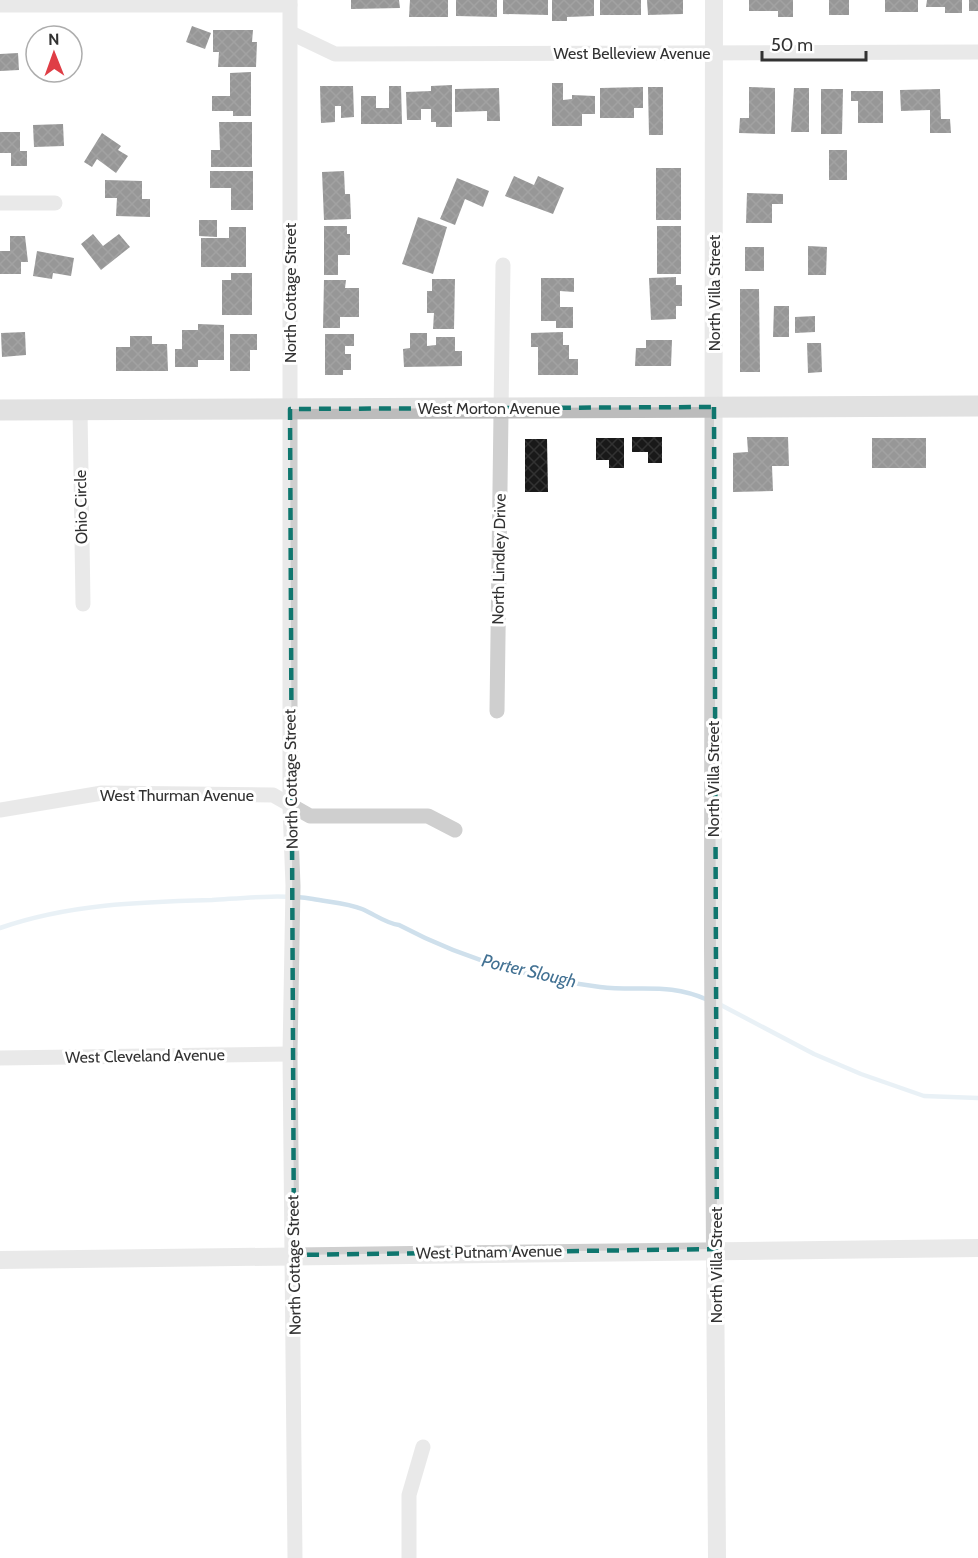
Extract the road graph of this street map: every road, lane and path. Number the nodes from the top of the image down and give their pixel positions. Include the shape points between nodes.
1 (714, 0) edge
2 (290, 2) edge
3 (0, 5) edge
4 (291, 33) junction
5 (978, 51) edge
6 (713, 53) junction
7 (0, 203) edge
8 (55, 203) dead end
9 (503, 265) dead end
10 (978, 406) edge
11 (714, 407) junction
12 (500, 408) junction
13 (290, 409) junction
14 (0, 410) edge
15 (80, 410) junction
16 (83, 604) dead end
17 (497, 711) dead end
18 (290, 807) junction
19 (0, 810) edge
20 (455, 830) dead end
21 (290, 1054) junction
22 (0, 1058) edge
23 (978, 1248) edge
24 (717, 1249) junction
25 (294, 1255) junction
26 (0, 1260) edge
27 (423, 1447) dead end
28 (295, 1558) edge
29 (409, 1558) edge
30 (717, 1558) edge

1 - 6 street, North Villa Street
2 - 3 street
2 - 4 street, North Cottage Street
4 - 6 street, West Belleview Avenue via 334,54
4 - 13 street, North Cottage Street
5 - 6 street, West Belleview Avenue
6 - 11 street, North Villa Street
7 - 8 street
9 - 12 street, North Lindley Drive
10 - 11 main road, West Morton Avenue
11 - 12 main road, West Morton Avenue
11 - 24 street, North Villa Street via 713,985
12 - 13 main road, West Morton Avenue
12 - 17 street, North Lindley Drive
13 - 15 main road, West Morton Avenue
13 - 18 street, North Cottage Street
14 - 15 main road, West Morton Avenue
15 - 16 street, Ohio Circle
18 - 19 street, West Thurman Avenue via 273,795 102,793
18 - 20 street, West Thurman Avenue via 310,816 428,816
18 - 21 street, North Cottage Street
21 - 22 street, West Cleveland Avenue
21 - 25 street, North Cottage Street
23 - 24 street, West Putnam Avenue
24 - 25 street, West Putnam Avenue
24 - 30 street, North Villa Street
25 - 26 street, West Putnam Avenue
25 - 28 street, North Cottage Street
27 - 29 street via 409,1495

